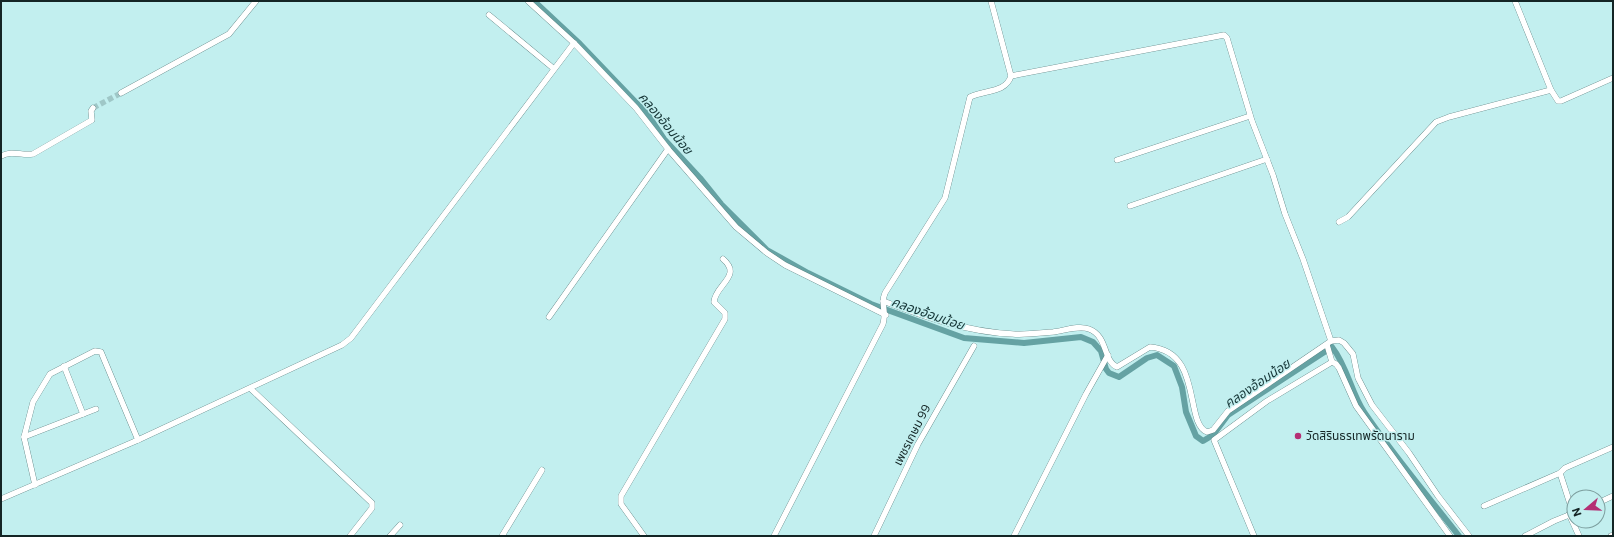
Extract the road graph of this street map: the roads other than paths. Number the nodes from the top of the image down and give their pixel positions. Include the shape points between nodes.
1 (256, 1) edge
2 (528, 1) edge
3 (992, 1) edge
4 (1515, 1) edge
5 (489, 15) dead end
6 (574, 42) junction
7 (553, 68) junction
8 (1011, 76) junction
9 (1613, 78) edge
10 (1551, 90) junction
11 (121, 93) tunnel mouth
12 (93, 108) tunnel mouth
13 (1250, 116) junction
14 (668, 149) junction
15 (1, 156) edge
16 (1118, 160) dead end
17 (1267, 160) junction
18 (1130, 206) dead end
19 (1339, 222) dead end
20 (722, 259) dead end
21 (883, 302) junction
22 (886, 314) junction
23 (549, 317) dead end
24 (1331, 343) junction
25 (974, 346) dead end
26 (1108, 356) junction
27 (1331, 360) junction
28 (64, 366) junction
29 (250, 388) junction
30 (96, 409) dead end
31 (83, 414) junction
32 (24, 437) junction
33 (138, 440) junction
34 (1613, 447) edge
35 (542, 470) dead end
36 (1560, 473) junction
37 (35, 485) junction
38 (1566, 494) edge
39 (1, 499) edge
40 (1484, 506) dead end
41 (1566, 517) edge
42 (400, 525) dead end
43 (350, 536) edge
44 (390, 536) edge
45 (502, 536) edge
46 (644, 536) edge
47 (774, 536) edge
48 (874, 536) edge
49 (1014, 536) edge
50 (1254, 536) edge
51 (1450, 536) edge
52 (1469, 536) edge
53 (1525, 536) edge

1 - 11 street via 229,34
2 - 6 street
3 - 8 street
4 - 10 street
5 - 7 street
6 - 7 street
6 - 14 street via 636,108
7 - 29 street via 351,338 326,354
8 - 13 street via 1224,35
8 - 21 street via 1004,87 970,97 945,198 888,288
9 - 10 street via 1562,101 1558,101
10 - 19 street via 1436,122 1348,216
12 - 15 street via 92,120 33,154 11,152
13 - 16 street
13 - 17 street
14 - 22 street via 732,223 767,253 785,265
14 - 23 street
17 - 18 street
17 - 24 street
20 - 46 street via 729,266 730,272 714,302 725,313 725,319 621,496 621,504
21 - 22 street
21 - 26 street via 946,323 1013,334 1089,329 1100,337
22 - 47 street
24 - 26 street via 1228,411 1213,430 1207,432 1202,429 1196,413 1185,370 1173,357 1165,351 1150,347 1117,367
24 - 27 street
24 - 52 street via 1344,343 1353,354 1358,378 1372,404
25 - 48 street, เพชรเกษม 99 via 922,438
26 - 49 street via 1101,365
27 - 50 street via 1267,401 1214,440
27 - 51 street via 1339,368 1356,406 1371,430
28 - 31 street
28 - 32 street via 50,374 43,384 33,402
28 - 33 street via 95,351 101,352
29 - 33 street
29 - 43 street via 372,503 372,508
30 - 31 street
31 - 32 street
32 - 37 street
33 - 37 street
34 - 36 street via 1564,468
35 - 45 street
36 - 38 street
36 - 40 street
37 - 39 street
41 - 53 street
42 - 44 street

